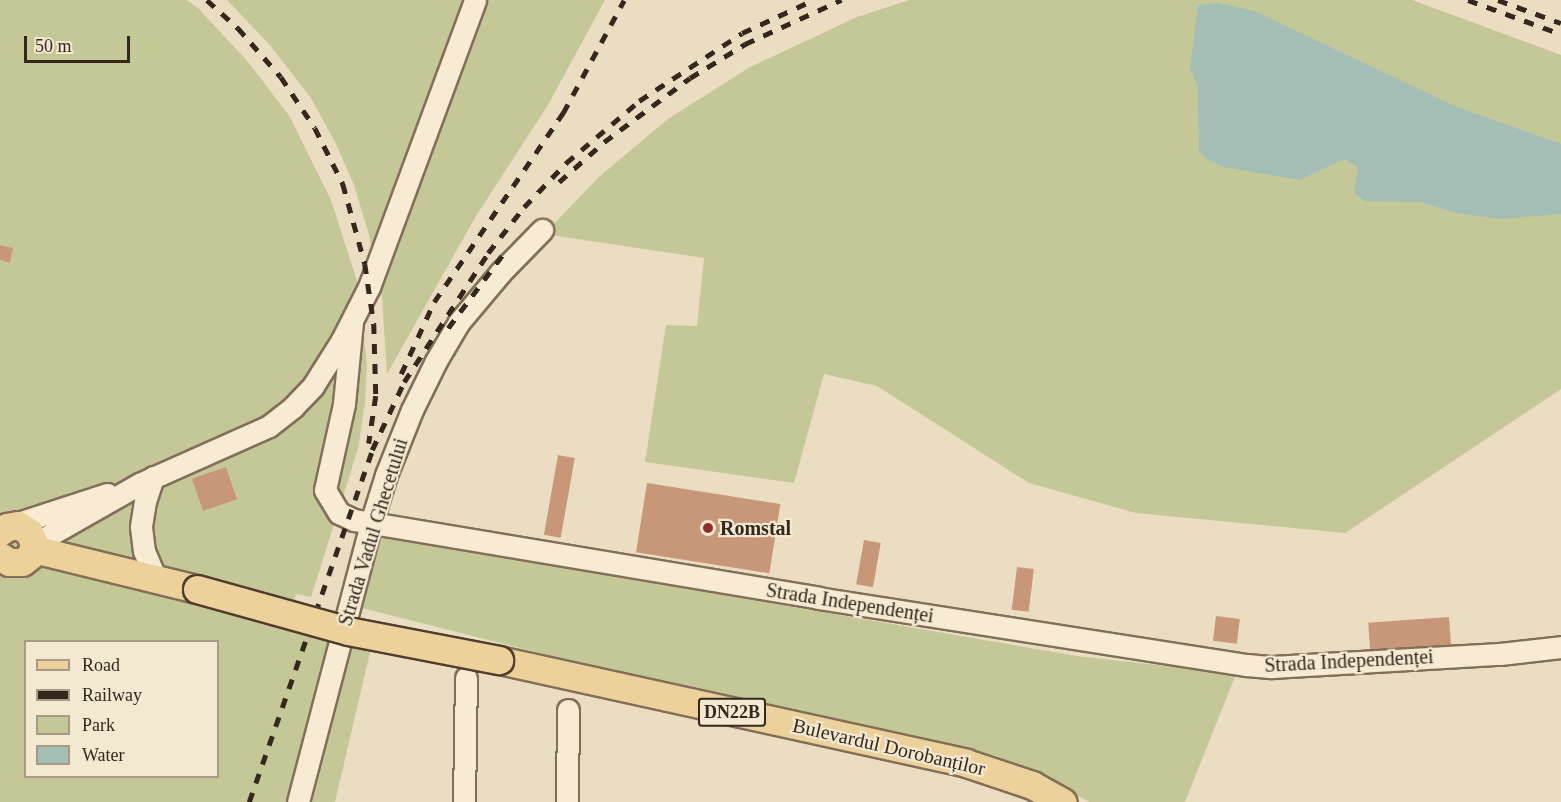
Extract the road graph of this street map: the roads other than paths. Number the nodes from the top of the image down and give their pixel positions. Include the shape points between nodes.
1 (475, 0) edge
2 (542, 230) dead end
3 (352, 322) junction
4 (146, 481) junction
5 (371, 523) junction
6 (6, 529) edge
7 (16, 558) edge
8 (155, 577) junction
9 (1561, 647) edge
10 (466, 678) dead end
11 (568, 710) dead end
12 (298, 802) edge
13 (464, 802) edge
14 (567, 802) edge
15 (1063, 802) edge

1 - 3 street via 369,287
2 - 5 street, Strada Vadul Ghecetului via 473,304 436,361 396,449
3 - 4 street via 319,377 293,407 269,426
3 - 5 street, Strada Independenței via 344,404 325,490 339,513
4 - 6 street
4 - 7 street
4 - 8 street via 141,526 144,550
5 - 9 street, Strada Independenței via 1247,665 1500,654
5 - 12 street, Strada Vadul Ghecetului
6 - 7 main road, DN22B via 24,528 29,532
7 - 8 main road, DN22B
8 - 15 main road, Bulevardul Dorobanților / DN22B, bridge via 348,631 499,660 966,763 1032,785
10 - 13 street
11 - 14 street

